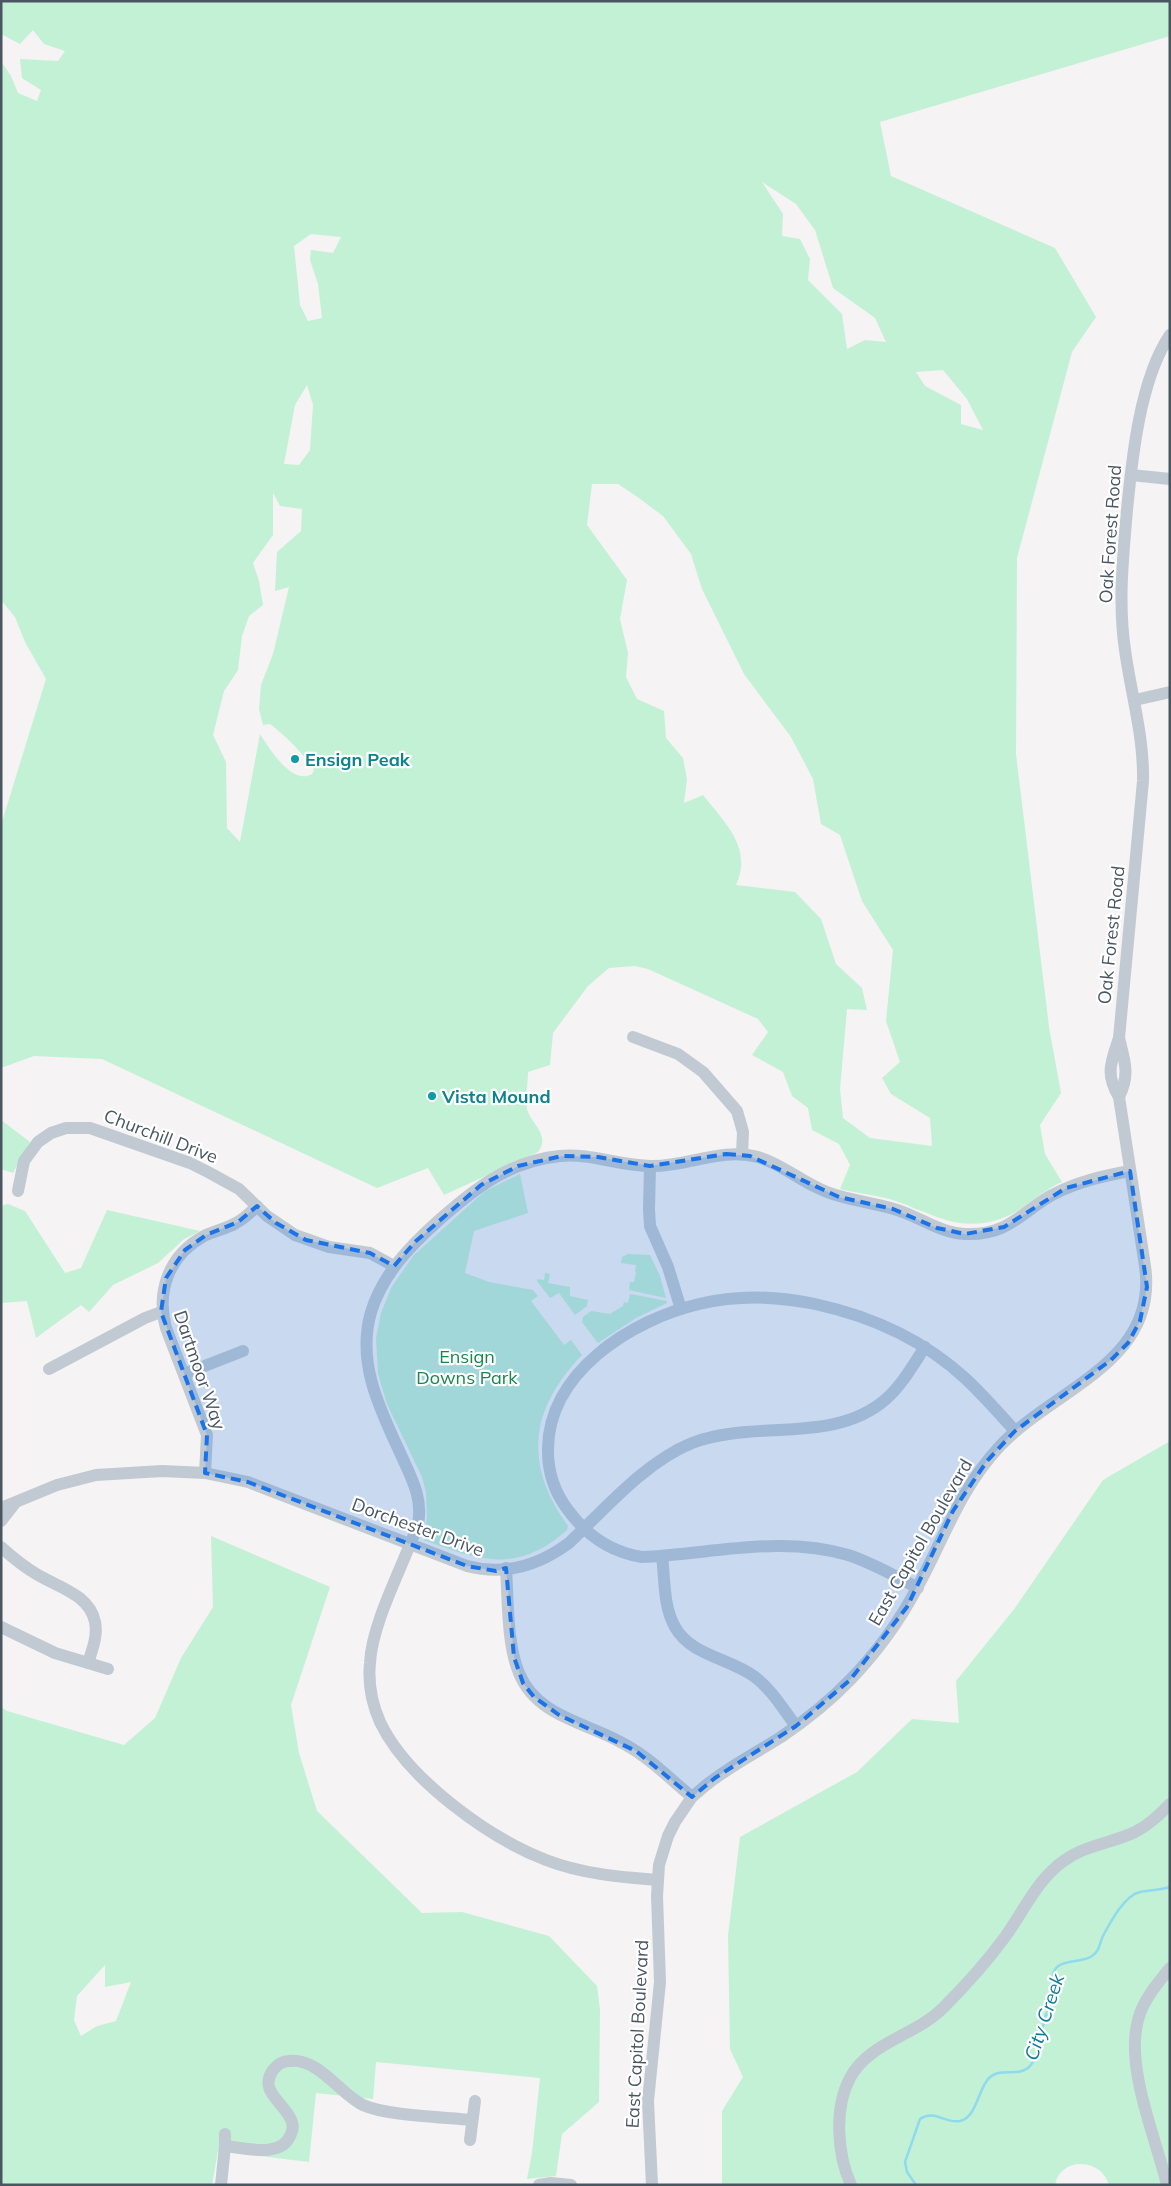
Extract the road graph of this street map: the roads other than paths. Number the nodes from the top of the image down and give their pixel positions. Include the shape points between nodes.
1 (1170, 335) edge
2 (1131, 476) junction
3 (1170, 479) edge
4 (1170, 692) edge
5 (1135, 700) junction
6 (633, 1037) dead end
7 (1118, 1097) joint
8 (742, 1154) junction
9 (650, 1166) junction
10 (1130, 1171) junction
11 (18, 1191) dead end
12 (257, 1206) junction
13 (394, 1266) junction
14 (681, 1309) junction
15 (162, 1312) junction
16 (924, 1347) junction
17 (243, 1351) dead end
18 (49, 1369) dead end
19 (184, 1374) junction
20 (1015, 1431) junction
21 (205, 1473) junction
22 (15, 1503) junction
23 (1, 1508) edge
24 (1, 1521) edge
25 (583, 1529) junction
26 (410, 1544) junction
27 (1, 1547) edge
28 (662, 1556) junction
29 (506, 1568) junction
30 (918, 1588) junction
31 (1, 1627) edge
32 (88, 1663) junction
33 (108, 1669) dead end
34 (796, 1726) junction
35 (692, 1797) junction
36 (1170, 1804) edge
37 (658, 1880) junction
38 (1170, 1968) edge
39 (475, 2101) dead end
40 (472, 2120) junction
41 (470, 2140) dead end
42 (221, 2185) edge
43 (539, 2185) edge
44 (571, 2185) edge
45 (652, 2185) edge
46 (851, 2185) edge
47 (1167, 2185) edge

1 - 2 street, Oak Forest Road via 1147,391 1135,439
2 - 3 street
2 - 5 street, Oak Forest Road via 1121,596 1125,650
4 - 5 street
5 - 7 street, Oak Forest Road via 1142,740 1143,781 1119,1038 1111,1064 1111,1084
6 - 8 street via 687,1059 722,1092 740,1119
7 - 10 street, East Capitol Boulevard
8 - 9 street
8 - 10 street via 766,1160 817,1188 839,1196 893,1209 937,1228 965,1234 1004,1227 1066,1188
9 - 13 street via 577,1155 547,1158 518,1166 493,1177 470,1193 416,1241
9 - 14 street via 650,1226 668,1267
10 - 20 street, East Capitol Boulevard via 1147,1275 1140,1321 1128,1343 1111,1360
11 - 12 street, Churchill Drive via 22,1168 33,1148 58,1130 82,1127 99,1130 190,1163 239,1189
12 - 13 street, Churchill Drive via 276,1223 306,1240 370,1254
12 - 15 street, Dartmoor Way via 238,1222 198,1240 179,1256 164,1287
13 - 26 street via 370,1314 367,1359 381,1412 419,1497 418,1524
14 - 16 street via 734,1298 794,1300 855,1315
14 - 25 street via 650,1321 621,1338 586,1365 567,1386 554,1410 549,1433 549,1462 556,1490
15 - 18 street
15 - 19 street, Dartmoor Way
16 - 20 street via 966,1378
16 - 25 street, Dorchester Drive via 892,1393 862,1415 833,1424 736,1432 691,1443 654,1464
17 - 19 street
19 - 21 street, Dartmoor Way via 207,1435
20 - 30 street, East Capitol Boulevard via 962,1495
21 - 22 street, Dorchester Drive via 162,1471 96,1476 57,1485
21 - 26 street, Dorchester Drive via 248,1482
22 - 23 street, Dorchester Drive
22 - 24 street, Dorchester Drive
25 - 28 street via 617,1551 642,1557
25 - 29 street, Dorchester Drive via 569,1543 542,1560 515,1570
26 - 29 street, Dorchester Drive via 476,1569 496,1571
26 - 37 street via 378,1625 370,1663 372,1699 390,1740 448,1800 513,1845 547,1860 588,1872
27 - 32 street via 27,1568 86,1604 96,1627
28 - 30 street via 752,1547 805,1546 865,1561
28 - 34 street via 667,1606 678,1632 694,1647 756,1678
29 - 35 street via 514,1658 528,1690 550,1710 613,1737 636,1751
30 - 34 street, East Capitol Boulevard via 868,1661 833,1697
31 - 32 street via 54,1652
32 - 33 street
34 - 35 street, East Capitol Boulevard via 715,1778
35 - 37 street, East Capitol Boulevard via 668,1836
36 - 46 street via 1133,1833 1093,1846 1063,1861 1040,1884 1006,1936 965,1986 923,2025 881,2047 864,2060 847,2084 840,2111 842,2154
37 - 45 street, East Capitol Boulevard via 660,1982 648,2109
38 - 47 street via 1144,2003 1137,2021 1135,2040 1138,2079
39 - 40 street
40 - 41 street
40 - 42 street via 372,2108 355,2100 320,2071 299,2061 289,2061 275,2068 269,2083 273,2097 291,2118 290,2138 282,2146 269,2150 225,2140
43 - 44 street

